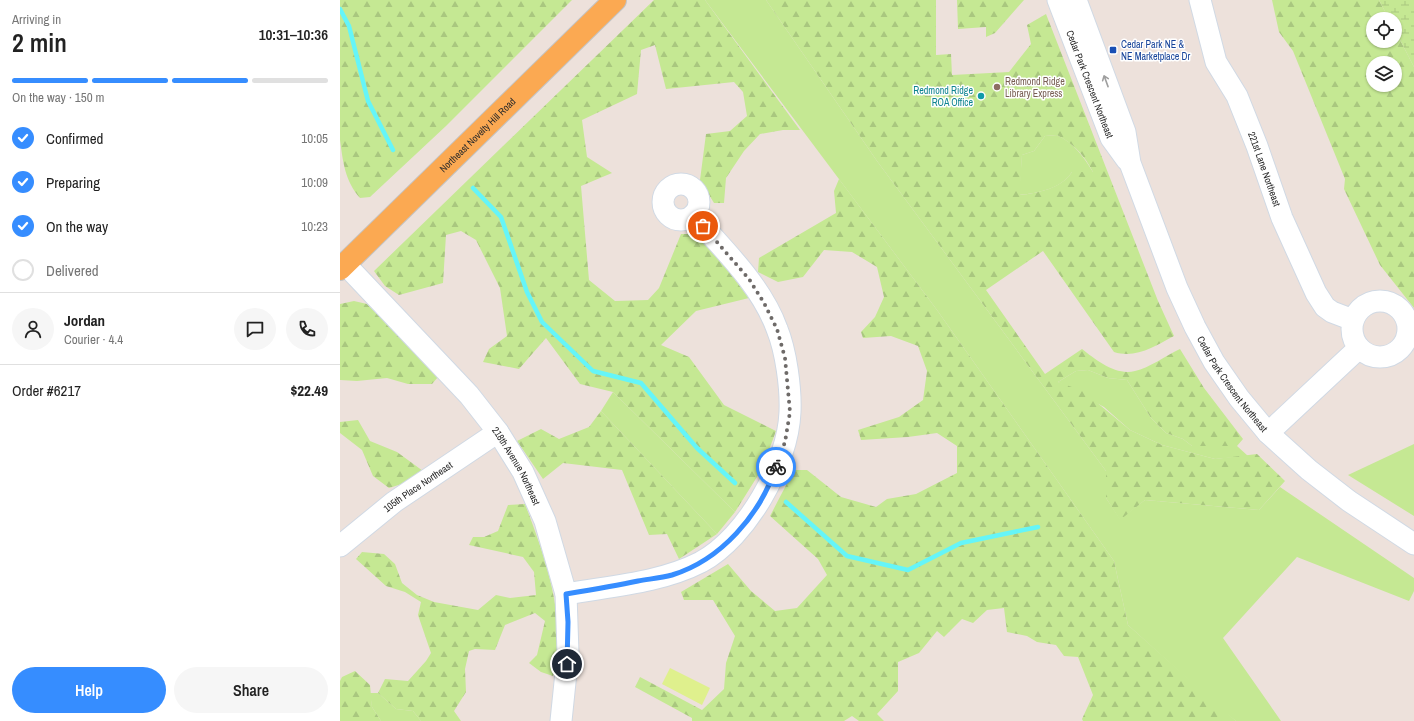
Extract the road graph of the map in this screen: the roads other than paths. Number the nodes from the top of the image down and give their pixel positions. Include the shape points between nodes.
1 (615, 0) edge
2 (1058, 0) edge
3 (1076, 0) edge
4 (1200, 0) edge
5 (1130, 163) junction
6 (693, 215) dead end
7 (342, 267) edge
8 (1353, 320) junction
9 (1359, 348) junction
10 (498, 432) junction
11 (1268, 433) junction
12 (1414, 544) edge
13 (340, 546) edge
14 (566, 594) junction
15 (561, 721) edge

1 - 7 main road, Northeast Novelty Hill Road
2 - 5 street, Cedar Park Crescent Northeast via 1111,138
5 -> 3 street, Cedar Park Crescent Northeast via 1125,132
4 - 8 street, 221st Lane Northeast via 1216,62 1237,96 1282,218 1316,293 1325,307
5 - 11 street, Cedar Park Crescent Northeast via 1195,327 1226,381
6 - 14 street via 749,279 777,329 785,358 790,412 785,442 763,498 740,530 702,562 672,575
7 - 10 street, 218th Avenue Northeast via 469,395
8 - 9 street via 1351,330
8 - 9 street via 1365,305 1383,301 1400,310 1408,326 1404,343 1391,355 1373,357
9 - 11 street
10 - 13 street, 105th Place Northeast via 366,522
10 - 14 street, 218th Avenue Northeast via 523,472 546,521
11 - 12 street, Cedar Park Crescent Northeast via 1349,501
14 - 15 street, 218th Avenue Northeast via 568,653

